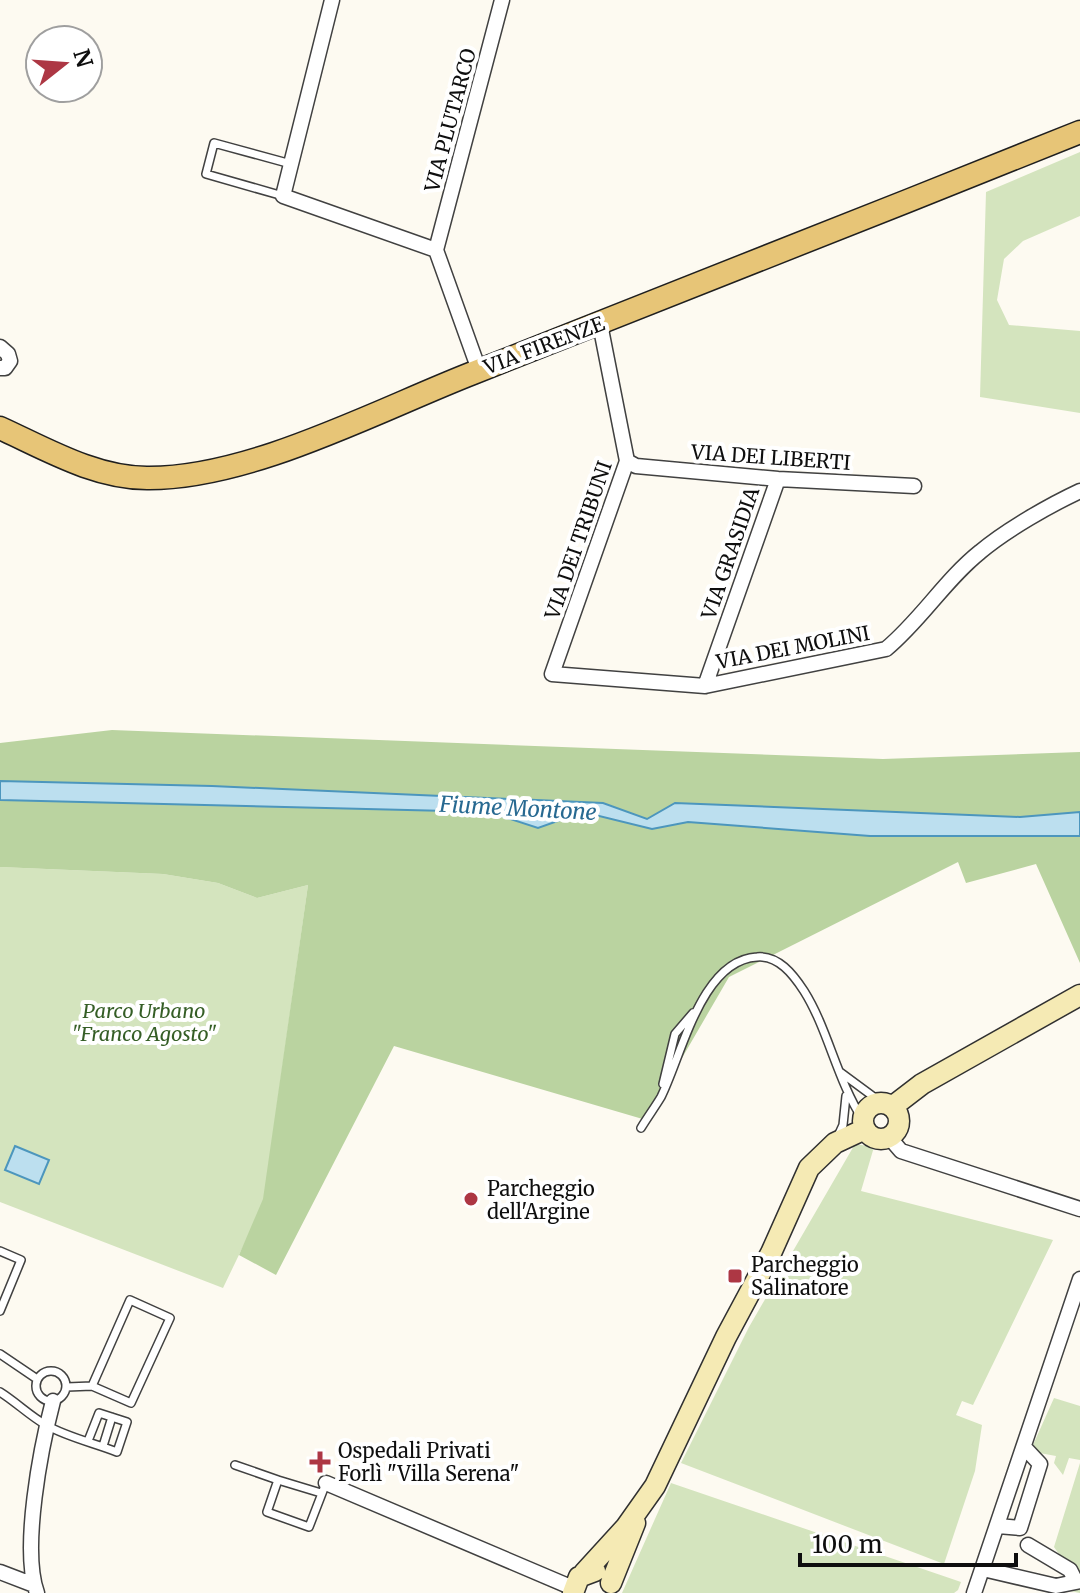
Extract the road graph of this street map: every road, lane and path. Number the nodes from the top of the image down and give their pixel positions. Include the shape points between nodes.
1 (332, 0) edge
2 (502, 0) edge
3 (1080, 132) edge
4 (291, 164) junction
5 (283, 196) junction
6 (436, 250) junction
7 (600, 324) junction
8 (0, 347) edge
9 (0, 368) edge
10 (479, 370) junction
11 (0, 380) edge
12 (0, 428) edge
13 (627, 461) junction
14 (778, 479) junction
15 (914, 486) dead end
16 (1080, 491) edge
17 (552, 674) joint
18 (705, 686) junction
19 (1080, 995) edge
20 (839, 1071) junction
21 (846, 1090) junction
22 (887, 1105) junction
23 (864, 1124) junction
24 (641, 1128) dead end
25 (889, 1137) junction
26 (835, 1143) junction
27 (1080, 1209) edge
28 (0, 1251) edge
29 (1080, 1279) edge
30 (0, 1311) edge
31 (0, 1354) edge
32 (37, 1379) junction
33 (92, 1386) junction
34 (67, 1387) junction
35 (0, 1392) edge
36 (53, 1401) junction
37 (112, 1417) junction
38 (47, 1426) junction
39 (88, 1441) junction
40 (103, 1446) junction
41 (1024, 1447) junction
42 (235, 1465) dead end
43 (278, 1480) junction
44 (323, 1488) junction
45 (644, 1501) junction
46 (998, 1526) junction
47 (1028, 1545) dead end
48 (983, 1569) junction
49 (0, 1572) edge
50 (1078, 1581) edge
51 (574, 1587) edge
52 (612, 1588) edge
53 (35, 1589) edge
54 (974, 1593) edge

1 - 4 street
2 - 6 street, VIA PLUTARCO
3 - 7 main road, VIA FIRENZE
4 - 5 street
4 - 5 lane via 214,143 206,174
5 - 6 street
6 - 10 street
7 - 10 main road, VIA FIRENZE
7 - 13 street, VIA DEI TRIBUNI
8 - 9 street via 10,358 8,366
9 - 11 street
10 - 12 main road, VIA FIRENZE via 270,454 189,475 116,475 73,462
13 - 14 street, VIA DEI LIBERTI
13 - 17 street, VIA DEI TRIBUNI
14 - 15 street, VIA DEI LIBERTI
14 - 18 street, VIA GRASIDIA
16 - 18 street, VIA DEI MOLINI via 980,551 886,649
17 - 18 street, VIA DEI MOLINI
19 - 22 main road
20 - 21 lane
20 - 22 lane
20 - 24 lane via 806,993 789,970 768,956 746,957 725,969 675,1034 660,1098
21 - 23 lane
21 - 26 lane via 843,1125
22 - 23 main road via 871,1105
22 - 25 main road via 899,1123
23 - 25 main road via 872,1137
23 - 26 main road
25 - 27 street via 901,1151
26 - 45 main road via 809,1168
28 - 30 lane via 21,1260
29 - 41 street
31 - 32 lane
32 - 34 lane via 56,1371
32 - 36 lane via 38,1393
33 - 33 lane via 131,1403 170,1318 130,1300
33 - 34 lane
34 - 36 lane
35 - 38 lane
36 - 38 street
37 - 39 lane via 99,1413
37 - 40 lane
37 - 40 lane via 127,1422 117,1452
38 - 39 lane
38 - 53 street via 31,1546
39 - 40 lane
41 - 46 street
41 - 46 street via 1040,1464 1020,1528
42 - 43 lane
43 - 44 lane
43 - 44 lane via 267,1512 309,1527
44 - 51 street
45 - 51 main road
45 - 52 main road
46 - 48 street
47 - 50 street via 1070,1570
48 - 50 street via 1056,1586
48 - 54 street
49 - 53 street
51 - 52 main road via 590,1571 603,1574

